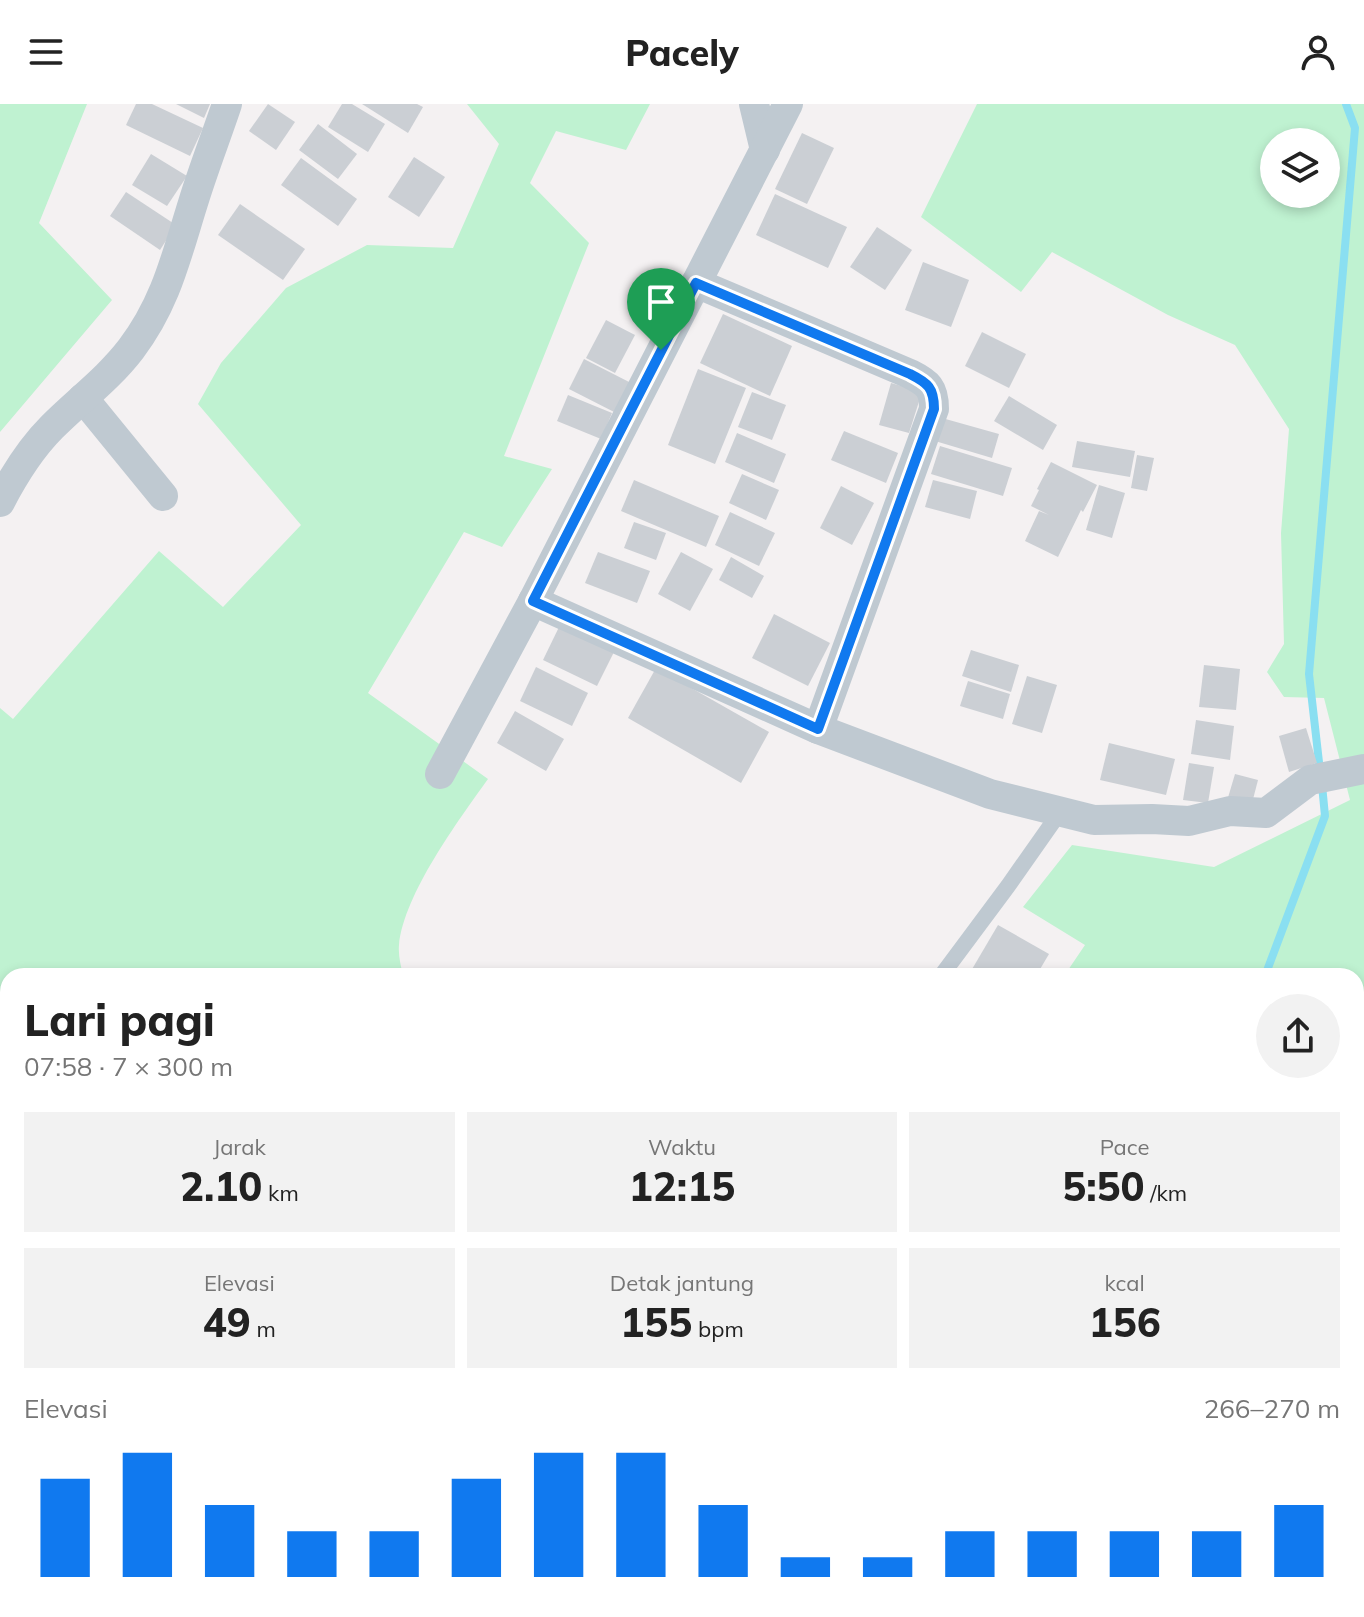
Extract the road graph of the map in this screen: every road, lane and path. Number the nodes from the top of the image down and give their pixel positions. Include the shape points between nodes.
1 (227, 104) edge
2 (754, 104) edge
3 (788, 104) edge
4 (765, 150) junction
5 (696, 283) junction
6 (83, 398) junction
7 (163, 496) dead end
8 (0, 502) edge
9 (533, 601) junction
10 (818, 729) junction
11 (440, 774) dead end
12 (1337, 774) edge
13 (1060, 812) junction
14 (947, 968) edge

1 - 6 street via 166,289 131,348
2 - 4 street
3 - 4 street
4 - 5 street
5 - 9 street
5 - 10 street via 910,374 926,383 934,398
6 - 7 street
6 - 8 street via 33,449
9 - 10 street
9 - 11 street
10 - 13 street via 990,794
12 - 13 street via 1266,813 1230,811 1189,821 1094,820
13 - 14 lane

